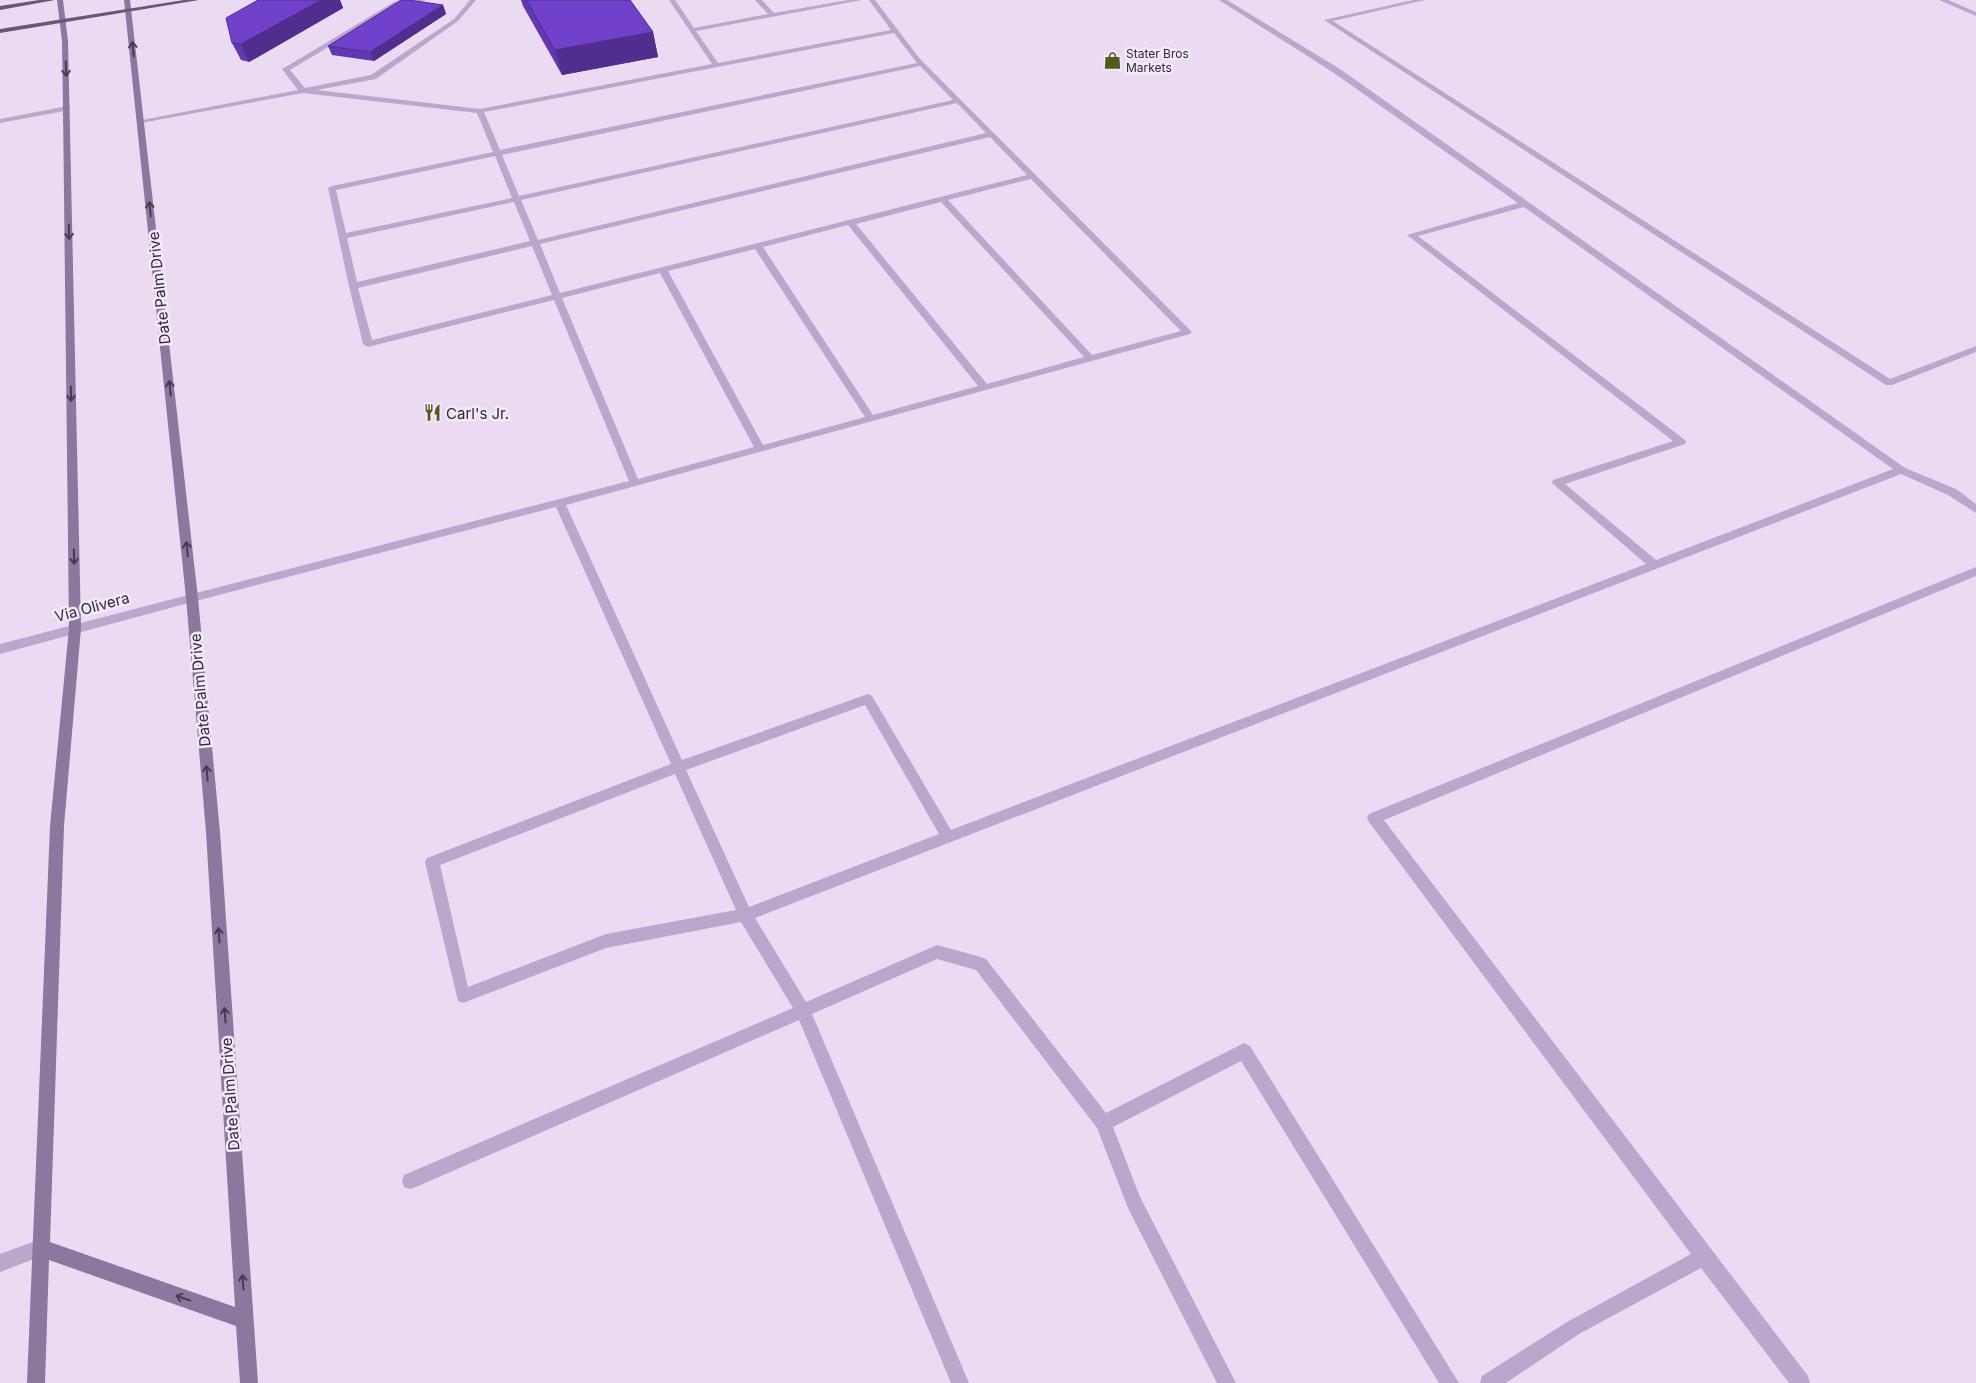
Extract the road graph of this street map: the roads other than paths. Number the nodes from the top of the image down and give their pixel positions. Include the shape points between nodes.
1 (52, 0) edge
2 (60, 0) edge
3 (127, 0) edge
4 (196, 0) edge
5 (425, 0) edge
6 (473, 0) edge
7 (672, 0) edge
8 (758, 0) edge
9 (858, 0) edge
10 (872, 0) edge
11 (1222, 0) edge
12 (1422, 0) edge
13 (1942, 0) edge
14 (0, 8) edge
15 (128, 11) junction
16 (1976, 14) edge
17 (773, 15) junction
18 (368, 20) junction
19 (63, 21) junction
20 (382, 22) edge
21 (692, 30) junction
22 (0, 31) edge
23 (896, 31) junction
24 (339, 37) junction
25 (354, 40) edge
26 (404, 48) dead end
27 (412, 50) junction
28 (922, 64) junction
29 (716, 65) junction
30 (303, 90) junction
31 (958, 101) junction
32 (67, 108) junction
33 (480, 111) junction
34 (0, 121) edge
35 (141, 121) junction
36 (993, 134) junction
37 (497, 152) junction
38 (1034, 176) junction
39 (517, 199) junction
40 (943, 199) junction
41 (1525, 204) junction
42 (850, 222) junction
43 (342, 236) junction
44 (536, 244) junction
45 (757, 245) junction
46 (662, 269) junction
47 (353, 286) junction
48 (559, 297) junction
49 (1976, 349) edge
50 (1090, 358) junction
51 (984, 387) junction
52 (871, 419) junction
53 (760, 449) junction
54 (1901, 470) junction
55 (635, 483) junction
56 (560, 503) junction
57 (1976, 509) edge
58 (1655, 565) junction
59 (1976, 571) edge
60 (192, 598) junction
61 (75, 628) junction
62 (0, 649) edge
63 (678, 767) junction
64 (948, 838) junction
65 (745, 915) junction
66 (804, 1012) junction
67 (1102, 1124) junction
68 (410, 1181) dead end
69 (41, 1248) junction
70 (1704, 1257) junction
71 (0, 1263) edge
72 (246, 1320) junction
73 (36, 1383) edge
74 (249, 1383) edge
75 (960, 1383) edge
76 (1227, 1383) edge
77 (1450, 1383) edge
78 (1489, 1383) edge
79 (1801, 1383) edge

1 - 14 main road
2 - 19 main road
3 - 15 main road, Date Palm Drive
4 - 15 main road
5 - 18 street via 396,3
6 - 27 street via 464,12
7 - 21 street
8 - 17 street
9 - 17 street
10 - 23 street
11 - 41 street via 1337,71
12 - 49 street via 1327,20 1889,383
13 - 16 street
15 - 19 main road
35 -> 15 main road, Date Palm Drive
17 - 21 street
18 - 20 street
18 - 24 street
19 - 22 main road
19 -> 32 main road
21 - 29 street
23 - 28 street
23 - 29 street
24 - 25 street
24 - 30 street via 286,69
26 - 27 street
27 - 30 street via 373,77
28 - 31 street
28 - 37 street
29 - 33 street
30 - 33 street
30 - 35 street
31 - 36 street
31 - 39 street
32 - 34 street
32 -> 61 main road
33 - 37 street
60 -> 35 main road, Date Palm Drive
36 - 38 street
36 - 44 street
37 - 39 street
37 - 43 street via 332,188
38 - 40 street
38 - 50 street, Via Olivera via 1187,332
39 - 43 street
39 - 44 street
40 - 42 street
40 - 50 street
41 - 54 street
41 - 58 street via 1411,235 1680,442 1557,483
42 - 45 street
42 - 51 street
43 - 47 street
44 - 47 street
44 - 48 street
45 - 46 street
45 - 52 street
46 - 48 street
46 - 53 street
47 - 48 street via 368,344
48 - 55 street
50 - 51 street, Via Olivera
51 - 52 street, Via Olivera
52 - 53 street, Via Olivera
53 - 55 street, Via Olivera
54 - 57 street via 1952,492
54 - 58 street
55 - 56 street, Via Olivera
56 - 60 street, Via Olivera
56 - 63 street
58 - 64 street
59 - 70 street via 1374,818
60 - 61 street, Via Olivera
72 -> 60 main road, Date Palm Drive via 213,832
61 - 62 street, Via Olivera
61 - 69 main road via 57,826
63 - 64 street via 868,700
63 - 65 street
63 - 65 street via 432,862 463,996 606,941
64 - 65 street
65 - 66 street
66 - 67 street via 937,952 981,964
66 - 68 street
66 - 75 street
67 - 76 street via 1134,1202
67 - 77 street via 1244,1051
69 - 71 street
72 -> 69 main road
69 - 73 main road
70 - 78 street via 1573,1328
70 - 79 street
72 - 74 main road, Date Palm Drive

